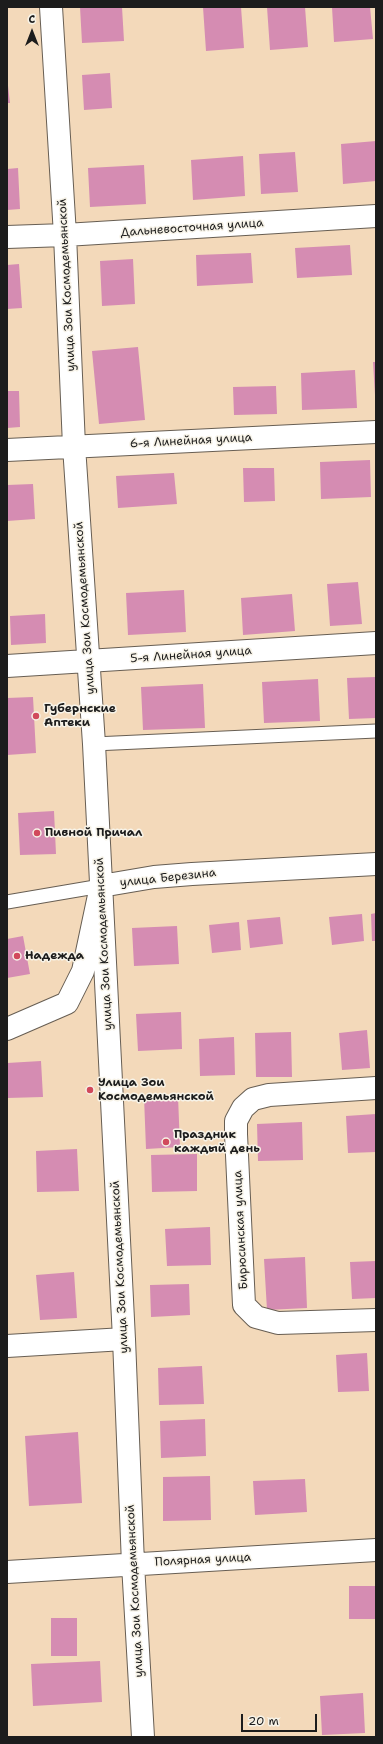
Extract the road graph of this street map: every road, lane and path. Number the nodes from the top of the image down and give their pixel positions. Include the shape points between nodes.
1 (51, 7) edge
2 (376, 216) edge
3 (65, 236) junction
4 (7, 237) edge
5 (376, 432) edge
6 (74, 446) junction
7 (7, 450) edge
8 (376, 643) edge
9 (88, 661) junction
10 (7, 666) edge
11 (376, 731) edge
12 (94, 744) junction
13 (376, 864) edge
14 (101, 886) junction
15 (7, 902) edge
16 (7, 1029) edge
17 (376, 1088) edge
18 (376, 1320) edge
19 (124, 1339) junction
20 (7, 1346) edge
21 (376, 1550) edge
22 (133, 1564) junction
23 (7, 1572) edge
24 (143, 1737) edge

1 - 3 street, улица Зои Космодемьянской
2 - 3 street, Дальневосточная улица
3 - 4 street, Дальневосточная улица
3 - 6 street, улица Зои Космодемьянской
5 - 6 street, 6-я Линейная улица
6 - 7 street, 6-я Линейная улица
6 - 9 street, улица Зои Космодемьянской
8 - 9 street, 5-я Линейная улица
9 - 10 street, 5-я Линейная улица
9 - 12 street, улица Зои Космодемьянской
11 - 12 lane
12 - 14 street, улица Зои Космодемьянской
13 - 14 street, улица Березина via 154,877
14 - 15 lane
14 - 16 street via 83,971 67,1003
14 - 19 street, улица Зои Космодемьянской
17 - 18 street, Бирюсинская улица via 269,1095 253,1099 243,1108 236,1121 236,1134 244,1305 256,1317 278,1324
19 - 20 street
19 - 22 street, улица Зои Космодемьянской
21 - 22 street, Полярная улица
22 - 23 street, Полярная улица
22 - 24 street, улица Зои Космодемьянской

